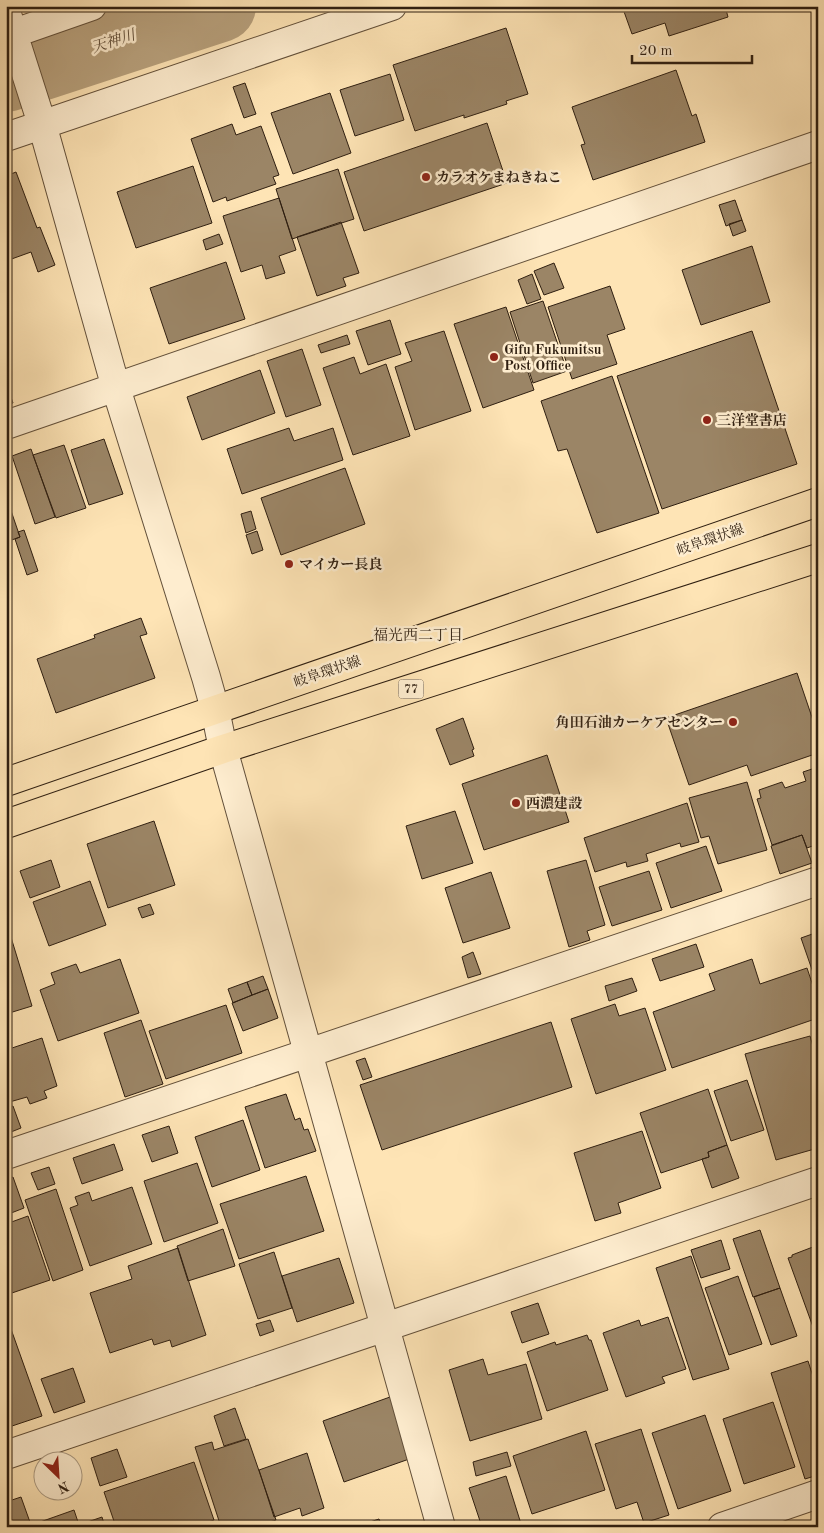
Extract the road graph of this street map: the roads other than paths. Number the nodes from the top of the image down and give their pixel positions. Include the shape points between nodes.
1 (92, 6) edge
2 (392, 6) edge
3 (11, 32) edge
4 (40, 118) junction
5 (6, 136) edge
6 (818, 145) edge
7 (116, 388) junction
8 (6, 425) edge
9 (818, 502) edge
10 (818, 558) edge
11 (215, 709) junction
12 (223, 749) junction
13 (6, 782) edge
14 (6, 824) edge
15 (818, 881) edge
16 (308, 1053) junction
17 (6, 1155) edge
18 (818, 1181) edge
19 (385, 1328) junction
20 (6, 1455) edge
21 (818, 1494) edge
22 (441, 1527) edge
23 (722, 1527) edge

1 - 3 street
2 - 4 street
3 - 4 street
4 - 5 street
4 - 7 street
6 - 7 street
7 - 8 street
7 - 11 street
9 - 11 main road, 岐阜環状線
10 - 12 main road, 77
11 - 12 street
11 - 13 main road, 岐阜環状線
12 - 14 main road, 77
12 - 16 street
15 - 16 street
16 - 17 street
16 - 19 street
18 - 19 street
19 - 20 street
19 - 22 street
21 - 23 street

